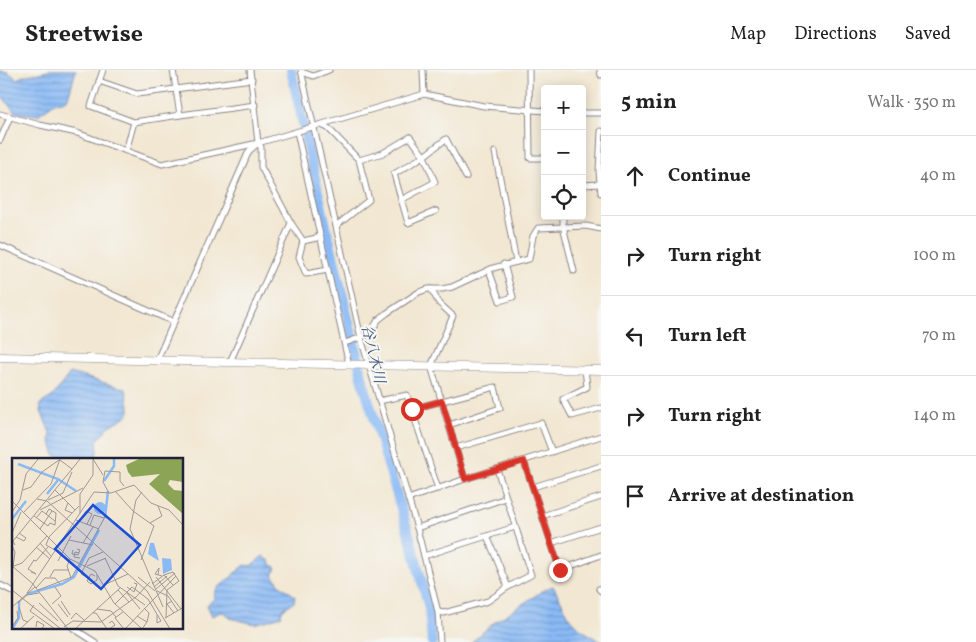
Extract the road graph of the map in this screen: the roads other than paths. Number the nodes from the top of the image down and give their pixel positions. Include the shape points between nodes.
1 (103, 70) edge
2 (173, 70) edge
3 (250, 70) edge
4 (329, 70) edge
5 (423, 70) edge
6 (529, 70) edge
7 (600, 70) edge
8 (301, 71) edge
9 (601, 75) edge
10 (252, 79) junction
11 (99, 81) junction
12 (176, 89) junction
13 (424, 94) junction
14 (255, 106) junction
15 (529, 110) junction
16 (541, 111) edge
17 (586, 113) edge
18 (0, 114) edge
19 (601, 114) edge
20 (180, 115) junction
21 (10, 117) junction
22 (134, 122) junction
23 (320, 124) junction
24 (314, 126) junction
25 (601, 131) edge
26 (297, 132) junction
27 (0, 140) edge
28 (258, 143) junction
29 (126, 151) junction
30 (495, 152) dead end
31 (424, 156) junction
32 (541, 158) edge
33 (359, 160) junction
34 (466, 177) dead end
35 (600, 184) edge
36 (586, 185) edge
37 (601, 193) edge
38 (401, 200) junction
39 (436, 211) dead end
40 (563, 220) edge
41 (291, 223) junction
42 (336, 226) junction
43 (563, 226) junction
44 (601, 229) edge
45 (320, 237) junction
46 (303, 241) junction
47 (0, 245) edge
48 (516, 262) junction
49 (504, 264) junction
50 (328, 270) junction
51 (489, 270) junction
52 (574, 271) dead end
53 (431, 289) junction
54 (174, 322) junction
55 (361, 338) junction
56 (345, 343) junction
57 (0, 357) edge
58 (157, 360) junction
59 (230, 362) junction
60 (369, 364) junction
61 (349, 365) junction
62 (431, 366) junction
63 (585, 370) junction
64 (601, 370) edge
65 (379, 401) junction
66 (442, 401) junction
67 (601, 408) edge
68 (412, 409) junction
69 (449, 425) junction
70 (601, 436) edge
71 (456, 448) junction
72 (552, 452) junction
73 (524, 461) junction
74 (601, 466) edge
75 (497, 469) junction
76 (465, 479) junction
77 (533, 487) junction
78 (438, 489) junction
79 (601, 497) edge
80 (506, 498) junction
81 (408, 499) junction
82 (542, 516) junction
83 (515, 527) junction
84 (601, 527) edge
85 (418, 528) junction
86 (487, 536) junction
87 (551, 543) junction
88 (601, 555) edge
89 (424, 556) junction
90 (0, 585) edge
91 (508, 587) junction
92 (12, 591) edge
93 (438, 612) junction
94 (76, 630) edge
95 (95, 642) edge
96 (440, 642) edge

1 - 11 street
2 - 12 street
3 - 10 street
4 - 8 street via 313,76
5 - 13 street
6 - 15 street
7 - 9 street
8 - 24 street
10 - 12 street
10 - 14 street
11 - 12 street via 137,94
11 - 22 street via 91,106
12 - 20 street
13 - 15 street via 484,106
13 - 23 street
14 - 20 street
14 - 28 street
15 - 16 street
15 - 32 street via 530,158
17 - 19 street
18 - 21 street
20 - 22 street
21 - 27 street
21 - 29 street via 77,132
22 - 29 street
23 - 24 street
23 - 33 street
24 - 26 street
24 - 42 street
25 - 35 street
26 - 28 street
26 - 45 street
28 - 29 street via 162,164
28 - 41 street via 261,167
28 - 54 street via 249,151
30 - 48 street
31 - 33 street via 410,137 384,153
31 - 34 street via 446,139
31 - 38 street via 394,174
31 - 38 street via 435,182
33 - 42 street via 369,200
35 - 36 street
35 - 37 street
38 - 39 street via 408,223
40 - 43 street
41 - 46 street
41 - 59 street
42 - 55 street
43 - 44 street
43 - 48 street via 538,228 533,236 530,259
43 - 52 street
45 - 46 street
45 - 50 street
46 - 50 street via 299,257 306,274
47 - 54 street
48 - 49 street
49 - 51 street
49 - 51 street via 513,297 500,301
50 - 56 street
51 - 53 street via 452,287
53 - 55 street via 420,292 387,313 378,320 370,334
53 - 62 street via 439,304 453,316
54 - 58 street
55 - 56 street
55 - 60 street
56 - 61 street
57 - 58 street
58 - 59 street
59 - 61 street
60 - 61 street
60 - 62 street
60 - 65 street
62 - 63 street
62 - 66 street
63 - 64 street
63 - 67 street via 586,387 563,399 572,416
65 - 68 street via 407,394
65 - 81 street
66 - 68 street
66 - 69 street
66 - 69 street via 495,387 500,408
68 - 78 street
69 - 71 street
70 - 72 street
71 - 72 street via 541,423
71 - 76 street
72 - 73 street
73 - 75 street
73 - 77 street
74 - 77 street
75 - 76 street
75 - 80 street
76 - 78 street
77 - 82 street
78 - 81 street
79 - 82 street
80 - 83 street
80 - 85 street
81 - 85 street
82 - 87 street
83 - 86 street
83 - 91 street via 530,575
84 - 87 street
85 - 89 street
86 - 89 street
86 - 91 street
87 - 88 street via 560,570
89 - 93 street
90 - 92 street
91 - 93 street via 488,601
93 - 96 street
94 - 95 street

